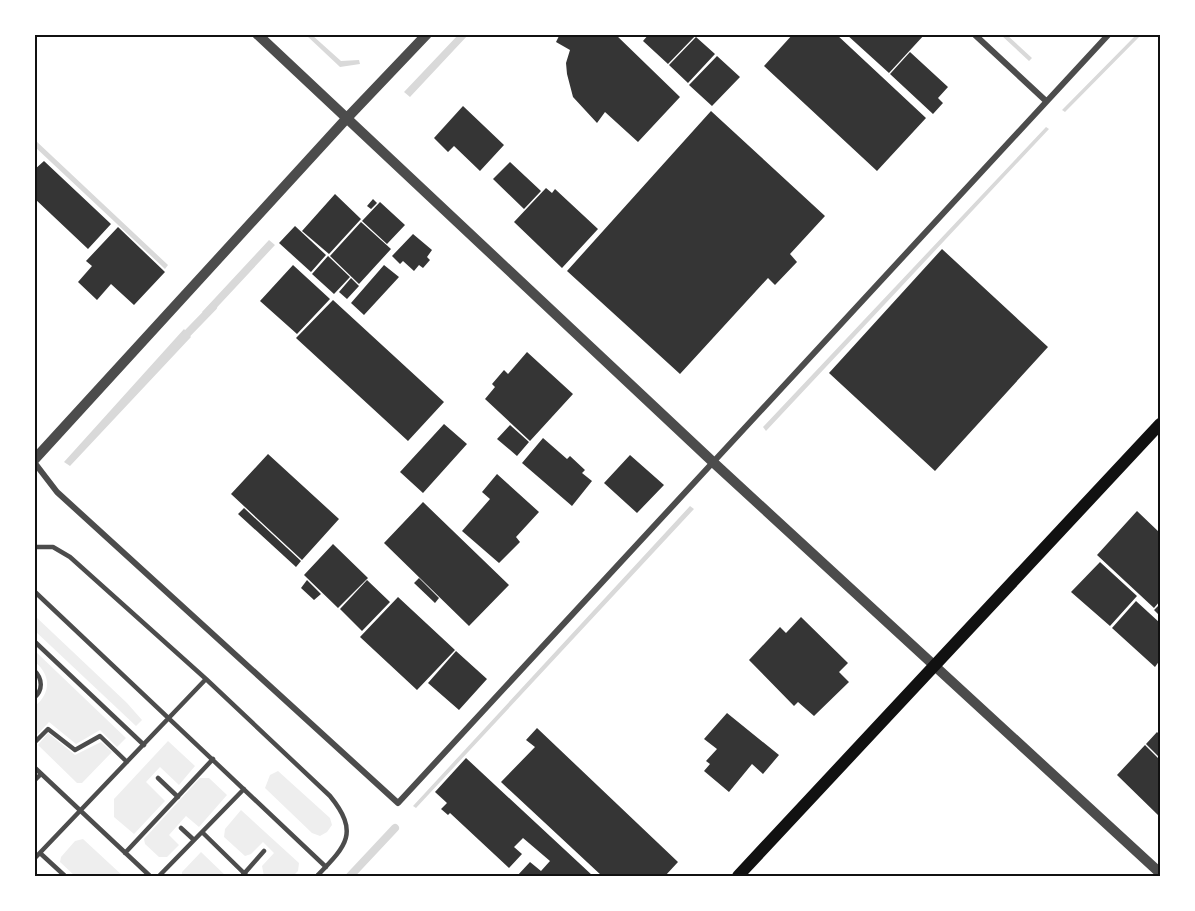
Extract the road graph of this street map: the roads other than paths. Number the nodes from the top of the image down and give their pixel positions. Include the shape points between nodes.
1 (257, 34) edge
2 (427, 34) edge
3 (974, 34) edge
4 (1109, 34) edge
5 (1046, 101) junction
6 (347, 118) junction
7 (1161, 424) edge
8 (34, 461) edge
9 (714, 463) junction
10 (34, 547) edge
11 (34, 591) edge
12 (34, 641) edge
13 (934, 666) junction
14 (34, 670) edge
15 (206, 679) junction
16 (34, 698) edge
17 (170, 717) junction
18 (34, 743) edge
19 (144, 745) junction
20 (213, 759) junction
21 (127, 762) junction
22 (34, 767) edge
23 (41, 774) junction
24 (158, 778) dead end
25 (34, 781) edge
26 (244, 789) junction
27 (178, 796) junction
28 (80, 811) junction
29 (182, 828) dead end
30 (202, 832) junction
31 (194, 840) junction
32 (264, 851) dead end
33 (40, 853) junction
34 (125, 853) junction
35 (34, 859) edge
36 (326, 867) junction
37 (1161, 873) edge
38 (244, 875) edge
39 (64, 876) edge
40 (150, 876) edge
41 (159, 876) edge
42 (317, 876) edge
43 (738, 876) edge

1 - 6 street
2 - 6 street
3 - 5 street
4 - 5 street
5 - 9 street
6 - 8 street
6 - 9 street
7 - 13 main road
8 - 9 street via 57,492 398,803
9 - 13 street
10 - 15 lane via 53,547 70,557
11 - 17 lane
12 - 19 lane
13 - 37 street
13 - 43 main road
14 - 16 lane via 41,686
15 - 17 lane
15 - 36 lane via 340,809 348,832 345,843
17 - 19 lane
17 - 20 lane
18 - 21 lane via 48,729 75,750 100,736
19 - 21 lane
20 - 26 lane
20 - 27 lane
21 - 28 lane
22 - 23 lane
23 - 25 lane
23 - 28 lane
24 - 27 lane
26 - 30 lane
26 - 36 lane
27 - 34 lane
28 - 33 lane
28 - 34 lane
29 - 31 lane
30 - 31 lane
30 - 38 lane
31 - 41 lane
32 - 38 lane
33 - 35 lane
33 - 39 lane
34 - 40 lane
36 - 42 lane

